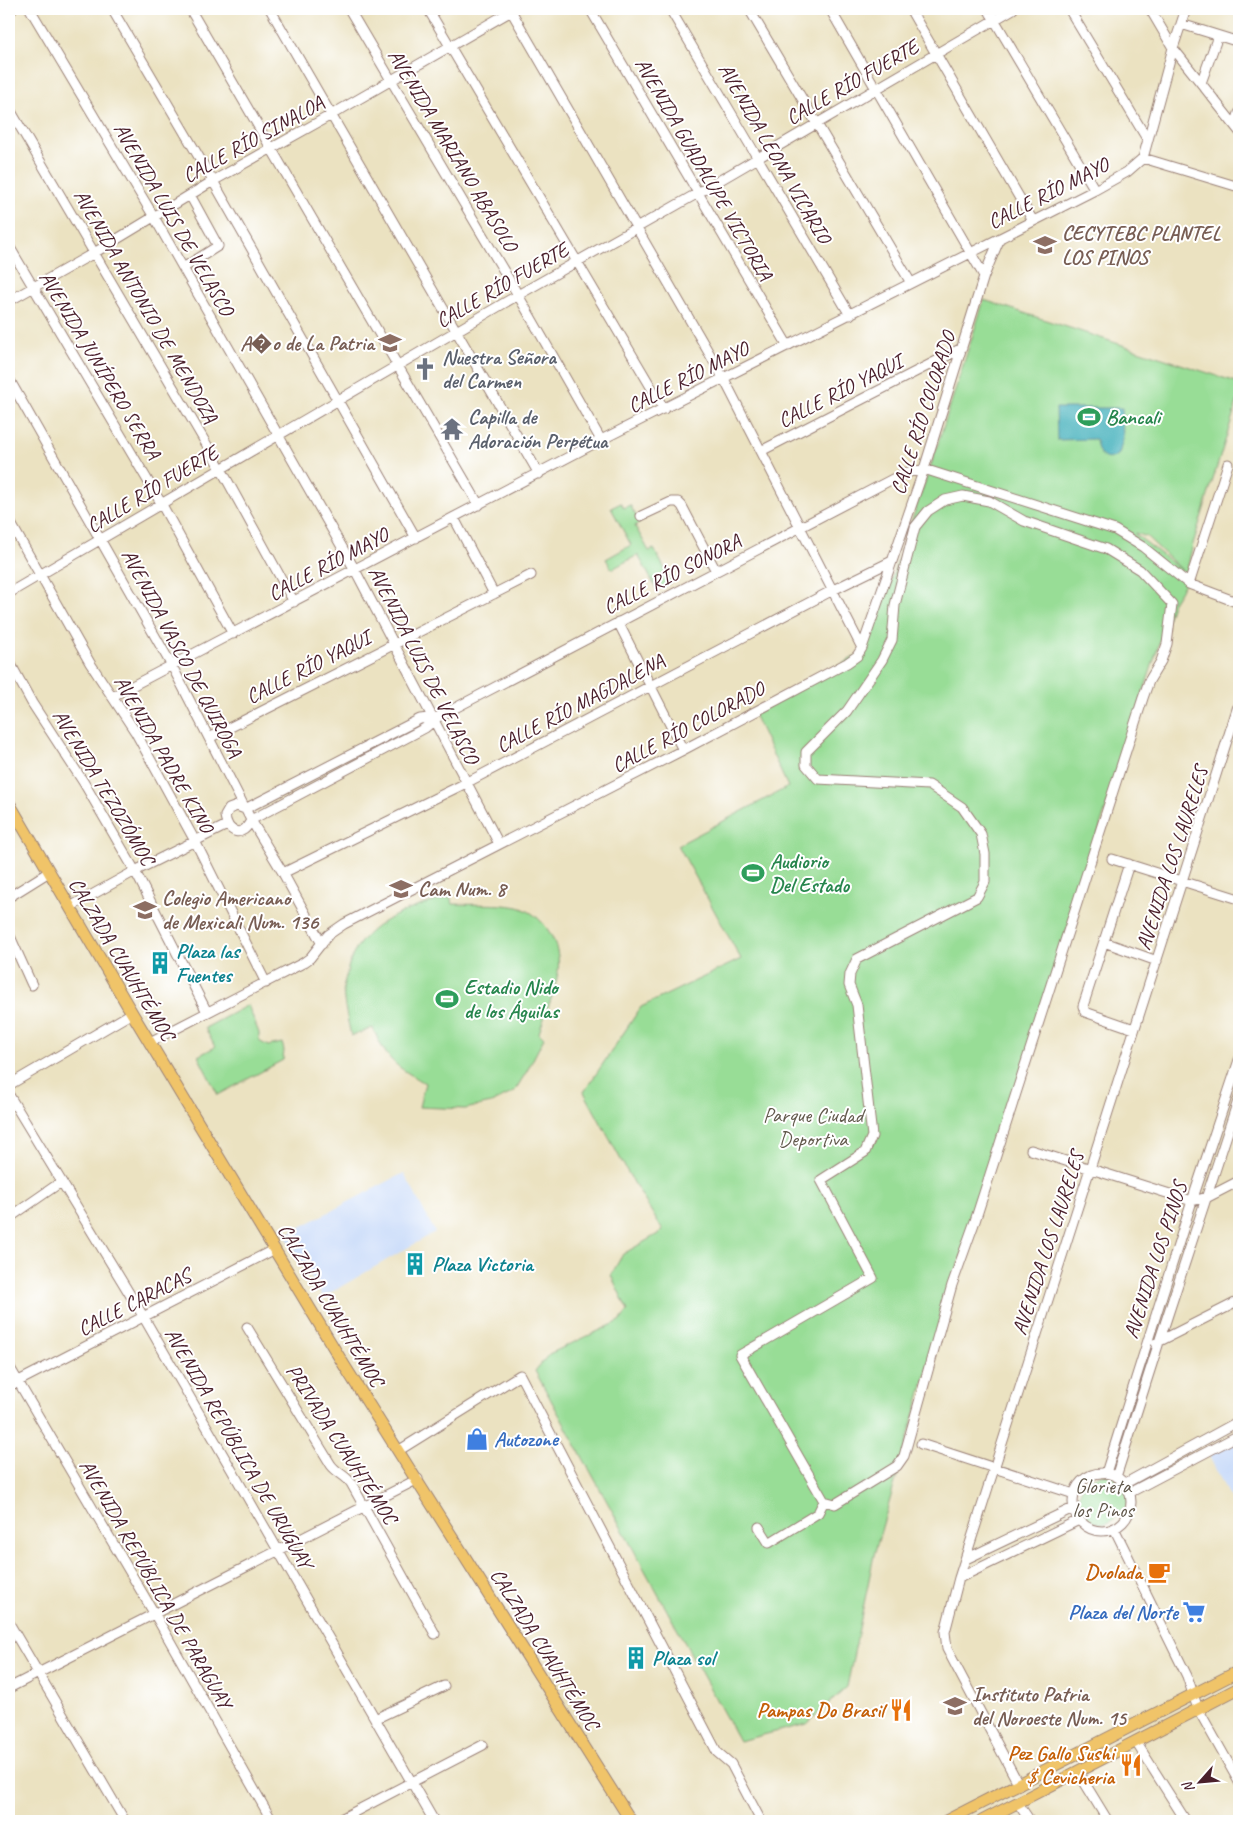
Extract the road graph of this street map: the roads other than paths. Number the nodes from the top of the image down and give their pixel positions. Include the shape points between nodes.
1 (13, 9) edge
2 (30, 9) edge
3 (112, 9) edge
4 (190, 9) edge
5 (270, 9) edge
6 (349, 9) edge
7 (428, 9) edge
8 (512, 9) edge
9 (590, 9) edge
10 (670, 9) edge
11 (750, 9) edge
12 (830, 9) edge
13 (910, 9) edge
14 (988, 9) edge
15 (1013, 9) edge
16 (1069, 9) edge
17 (1150, 9) edge
18 (1186, 9) edge
19 (9, 11) edge
20 (995, 20) junction
21 (1181, 24) junction
22 (1218, 36) junction
23 (1239, 42) edge
24 (450, 46) junction
25 (1173, 48) junction
26 (936, 54) junction
27 (390, 80) junction
28 (1201, 83) junction
29 (877, 88) junction
30 (9, 108) edge
31 (1239, 113) edge
32 (331, 115) junction
33 (816, 124) junction
34 (1237, 128) edge
35 (1147, 139) junction
36 (271, 149) junction
37 (757, 158) junction
38 (1143, 158) junction
39 (213, 181) junction
40 (1239, 187) edge
41 (1095, 190) junction
42 (698, 193) junction
43 (190, 195) junction
44 (154, 217) junction
45 (1033, 221) junction
46 (638, 228) junction
47 (1000, 238) junction
48 (9, 246) edge
49 (94, 253) junction
50 (972, 253) junction
51 (577, 261) junction
52 (183, 268) junction
53 (984, 276) junction
54 (911, 283) junction
55 (33, 288) junction
56 (518, 295) junction
57 (9, 301) edge
58 (850, 315) junction
59 (457, 332) junction
60 (788, 346) junction
61 (962, 348) junction
62 (398, 366) junction
63 (9, 379) edge
64 (724, 379) junction
65 (338, 401) junction
66 (664, 410) junction
67 (279, 435) junction
68 (601, 440) junction
69 (761, 451) junction
70 (1228, 464) dead end
71 (221, 469) junction
72 (924, 469) junction
73 (539, 474) junction
74 (161, 503) junction
75 (479, 505) junction
76 (641, 516) dead end
77 (454, 518) junction
78 (9, 520) edge
79 (800, 528) junction
80 (416, 538) junction
81 (101, 540) junction
82 (892, 561) junction
83 (355, 570) junction
84 (716, 571) junction
85 (40, 575) junction
86 (531, 575) dead end
87 (1189, 584) junction
88 (833, 590) junction
89 (9, 594) edge
90 (494, 594) junction
91 (294, 602) junction
92 (1239, 603) edge
93 (618, 622) junction
94 (233, 634) junction
95 (394, 643) junction
96 (862, 648) junction
97 (9, 661) edge
98 (172, 666) junction
99 (650, 685) junction
100 (113, 696) junction
101 (1239, 703) edge
102 (435, 718) junction
103 (209, 738) junction
104 (682, 750) junction
105 (466, 782) junction
106 (9, 804) edge
107 (245, 809) junction
108 (251, 820) junction
109 (226, 825) junction
110 (195, 841) junction
111 (499, 844) junction
112 (1112, 859) dead end
113 (1129, 864) junction
114 (135, 871) junction
115 (49, 872) junction
116 (283, 873) junction
117 (1183, 881) junction
118 (9, 896) edge
119 (1239, 899) edge
120 (70, 907) junction
121 (9, 934) edge
122 (1104, 942) junction
123 (322, 944) junction
124 (1157, 961) junction
125 (266, 983) junction
126 (32, 985) dead end
127 (207, 1012) junction
128 (132, 1014) junction
129 (1134, 1029) junction
130 (150, 1042) junction
131 (1239, 1060) edge
132 (9, 1085) edge
133 (9, 1095) edge
134 (1239, 1098) edge
135 (1031, 1150) dead end
136 (1091, 1168) junction
137 (1239, 1181) edge
138 (61, 1182) junction
139 (1208, 1197) junction
140 (1192, 1201) junction
141 (9, 1218) edge
142 (275, 1249) junction
143 (1239, 1301) edge
144 (143, 1316) junction
145 (247, 1327) dead end
146 (1159, 1342) junction
147 (1144, 1349) junction
148 (9, 1366) edge
149 (18, 1381) junction
150 (9, 1386) edge
151 (1239, 1421) edge
152 (1239, 1435) edge
153 (921, 1444) dead end
154 (398, 1450) junction
155 (995, 1468) junction
156 (1106, 1473) junction
157 (1116, 1477) junction
158 (418, 1479) junction
159 (1124, 1484) junction
160 (1129, 1493) junction
161 (1074, 1494) junction
162 (824, 1501) junction
163 (364, 1506) junction
164 (1073, 1508) junction
165 (1079, 1520) junction
166 (759, 1527) dead end
167 (1114, 1528) junction
168 (277, 1550) junction
169 (966, 1559) junction
170 (959, 1578) junction
171 (154, 1613) junction
172 (9, 1623) edge
173 (435, 1634) dead end
174 (1239, 1671) edge
175 (38, 1673) junction
176 (444, 1686) dead end
177 (9, 1688) edge
178 (1239, 1688) edge
179 (1193, 1694) junction
180 (1198, 1709) junction
181 (375, 1719) junction
182 (1136, 1742) junction
183 (483, 1745) dead end
184 (1078, 1772) junction
185 (1239, 1782) edge
186 (412, 1783) junction
187 (1019, 1785) junction
188 (1018, 1803) junction
189 (952, 1820) edge
190 (125, 1821) edge
191 (272, 1821) edge
192 (337, 1821) edge
193 (434, 1821) edge
194 (631, 1821) edge
195 (762, 1821) edge
196 (982, 1821) edge
197 (1030, 1821) edge
198 (1108, 1821) edge
199 (1186, 1821) edge

1 - 19 street
2 - 44 street, AVENIDA LUIS DE VELASCO
3 - 39 street
4 - 36 street
5 - 32 street
6 - 27 street, AVENIDA MARIANO ABASOLO
7 - 24 street
8 - 24 street, CALLE RÍO SINALOA
8 - 46 street
9 - 42 street, AVENIDA GUADALUPE VICTORIA
10 - 37 street, AVENIDA LEONA VICARIO
11 - 33 street
12 - 29 street
13 - 26 street
14 - 20 street
15 - 20 street, CALLE RÍO FUERTE
16 - 35 street
17 - 25 street
18 - 21 street
20 - 26 street, CALLE RÍO FUERTE
20 - 41 street
21 - 22 street
21 - 25 street
22 - 23 street
22 - 28 street
24 - 27 street, CALLE RÍO SINALOA
24 - 51 street
25 - 28 street
25 - 35 street
26 - 29 street, CALLE RÍO FUERTE
26 - 45 street
27 - 32 street, CALLE RÍO SINALOA
27 - 56 street, AVENIDA MARIANO ABASOLO
28 - 34 street
29 - 33 street, CALLE RÍO FUERTE
29 - 50 street
30 - 49 street, AVENIDA ANTONIO DE MENDOZA
31 - 34 street
32 - 36 street, CALLE RÍO SINALOA
32 - 59 street
33 - 37 street, CALLE RÍO FUERTE
33 - 54 street
35 - 38 street
36 - 39 street, CALLE RÍO SINALOA
36 - 62 street
37 - 42 street, CALLE RÍO FUERTE
37 - 58 street, AVENIDA LEONA VICARIO
38 - 40 street
38 - 41 street, CALLE RÍO MAYO via 1127,172
39 - 43 street, CALLE RÍO SINALOA
39 - 65 street
41 - 45 street, CALLE RÍO MAYO
42 - 46 street, CALLE RÍO FUERTE
42 - 60 street, AVENIDA GUADALUPE VICTORIA
43 - 44 street, CALLE RÍO SINALOA
43 - 52 street via 218,246
44 - 49 street, CALLE RÍO SINALOA
44 - 52 street, AVENIDA LUIS DE VELASCO
45 - 47 street, CALLE RÍO MAYO
46 - 51 street, CALLE RÍO FUERTE
46 - 64 street
47 - 50 street, CALLE RÍO MAYO
47 - 53 street, CALLE RÍO COLORADO
48 - 55 street, AVENIDA JUNÍPERO SERRA
49 - 55 street, CALLE RÍO SINALOA
49 - 71 street, AVENIDA ANTONIO DE MENDOZA
50 - 53 street
50 - 54 street, CALLE RÍO MAYO
51 - 56 street, CALLE RÍO FUERTE
51 - 66 street
52 - 67 street, AVENIDA LUIS DE VELASCO
53 - 61 street, CALLE RÍO COLORADO
54 - 58 street, CALLE RÍO MAYO
55 - 57 street, CALLE RÍO SINALOA
55 - 74 street, AVENIDA JUNÍPERO SERRA
56 - 59 street, CALLE RÍO FUERTE
56 - 68 street, AVENIDA MARIANO ABASOLO
58 - 60 street, CALLE RÍO MAYO
59 - 62 street, CALLE RÍO FUERTE
59 - 73 street
60 - 64 street, CALLE RÍO MAYO
61 - 69 street, CALLE RÍO YAQUI
61 - 72 street, CALLE RÍO COLORADO
62 - 65 street, CALLE RÍO FUERTE
62 - 75 street
63 - 81 street, AVENIDA VASCO DE QUIROGA
64 - 66 street, CALLE RÍO MAYO
64 - 69 street
65 - 67 street, CALLE RÍO FUERTE
65 - 80 street
66 - 68 street, CALLE RÍO MAYO
67 - 71 street, CALLE RÍO FUERTE
67 - 83 street, AVENIDA LUIS DE VELASCO
68 - 73 street, CALLE RÍO MAYO
69 - 79 street
70 - 87 street
71 - 74 street, CALLE RÍO FUERTE
71 - 91 street, AVENIDA ANTONIO DE MENDOZA
72 - 79 street, CALLE RÍO SONORA via 904,473
72 - 82 street, CALLE RÍO COLORADO
72 - 87 street via 1115,530 1143,547
73 - 75 street, CALLE RÍO MAYO
74 - 81 street, CALLE RÍO FUERTE
74 - 94 street, AVENIDA JUNÍPERO SERRA
75 - 77 street, CALLE RÍO MAYO
76 - 84 street via 678,502
77 - 80 street, CALLE RÍO MAYO
77 - 90 street
78 - 85 street, AVENIDA PADRE KINO
79 - 84 street, CALLE RÍO SONORA
79 - 88 street
80 - 83 street, CALLE RÍO MAYO
81 - 85 street, CALLE RÍO FUERTE
81 - 98 street, AVENIDA VASCO DE QUIROGA
82 - 88 street, CALLE RÍO MAGDALENA
82 - 96 street, CALLE RÍO COLORADO
83 - 91 street, CALLE RÍO MAYO
83 - 95 street, AVENIDA LUIS DE VELASCO
84 - 93 street, CALLE RÍO SONORA
85 - 89 street, CALLE RÍO FUERTE
85 - 100 street, AVENIDA PADRE KINO
86 - 90 street, CALLE RÍO YAQUI
87 - 92 street
88 - 96 street
88 - 99 street, CALLE RÍO MAGDALENA
90 - 95 street, CALLE RÍO YAQUI
91 - 94 street, CALLE RÍO MAYO
93 - 99 street
93 - 102 street, CALLE RÍO SONORA
94 - 98 street, CALLE RÍO MAYO
95 - 102 street, AVENIDA LUIS DE VELASCO
95 - 103 street, CALLE RÍO YAQUI
96 - 104 street, CALLE RÍO COLORADO via 846,663
97 - 114 street, AVENIDA TEZOZÓMOC
98 - 100 street, CALLE RÍO MAYO
98 - 103 street, AVENIDA VASCO DE QUIROGA
99 - 104 street
99 - 105 street, CALLE RÍO MAGDALENA
100 - 110 street, AVENIDA PADRE KINO
101 - 117 street, AVENIDA LOS LAURELES
102 - 105 street, AVENIDA LUIS DE VELASCO
102 - 107 street, CALLE RÍO SONORA via 420,718
102 - 108 street, CALLE RÍO SONORA via 425,728
103 - 107 street, AVENIDA VASCO DE QUIROGA
104 - 111 street, CALLE RÍO COLORADO
105 - 111 street, AVENIDA LUIS DE VELASCO
105 - 116 street, CALLE RÍO MAGDALENA
106 - 115 main road, CALZADA CUAUHTÉMOC
107 - 108 street, AVENIDA VASCO DE QUIROGA
107 - 109 street, CALLE RÍO SONORA via 237,806 229,809 225,816
108 - 109 street, CALLE RÍO SONORA via 241,831
108 - 116 street, AVENIDA VASCO DE QUIROGA
109 - 110 street
110 - 114 street
110 - 125 street, AVENIDA PADRE KINO
111 - 123 street, CALLE RÍO COLORADO via 344,924 328,935
112 - 113 street
113 - 117 street
113 - 122 street
114 - 120 street
114 - 127 street, AVENIDA TEZOZÓMOC
115 - 118 street
115 - 120 main road, CALZADA CUAUHTÉMOC
116 - 123 street, AVENIDA VASCO DE QUIROGA
117 - 119 street
117 - 124 street, AVENIDA LOS LAURELES
120 - 128 main road, CALZADA CUAUHTÉMOC
121 - 126 street
122 - 124 street
122 - 129 street via 1083,1006 1085,1012
123 - 125 street, CALLE RÍO COLORADO via 310,958
124 - 129 street, AVENIDA LOS LAURELES
125 - 127 street, CALLE RÍO COLORADO
127 - 130 street, CALLE RÍO COLORADO
128 - 130 main road, CALZADA CUAUHTÉMOC
128 - 132 street
129 - 136 street, AVENIDA LOS LAURELES
130 - 142 main road, CALZADA CUAUHTÉMOC
131 - 140 street, AVENIDA LOS PINOS
133 - 138 street, AVENIDA REPÚBLICA DE URUGUAY
134 - 139 street, AVENIDA LOS PINOS
135 - 136 street
136 - 140 street
136 - 155 street, AVENIDA LOS LAURELES
137 - 139 street
138 - 141 street
138 - 144 street, AVENIDA REPÚBLICA DE URUGUAY
139 - 140 street
139 - 146 street, AVENIDA LOS PINOS
140 - 147 street, AVENIDA LOS PINOS
142 - 144 street, CALLE CARACAS
142 - 154 main road, CALZADA CUAUHTÉMOC
143 - 146 street
144 - 149 street, CALLE CARACAS
144 - 168 street, AVENIDA REPÚBLICA DE URUGUAY
145 - 163 street, PRIVADA CUAUHTÉMOC via 331,1466 346,1476
146 - 147 street
146 - 157 street, AVENIDA LOS PINOS
147 - 156 street, AVENIDA LOS PINOS
148 - 149 street, AVENIDA REPÚBLICA DE PARAGUAY
149 - 150 street, CALLE CARACAS
149 - 171 street, AVENIDA REPÚBLICA DE PARAGUAY
151 - 159 street
152 - 160 street
153 - 155 street
154 - 158 main road, CALZADA CUAUHTÉMOC
154 - 195 street via 520,1375 718,1752 731,1764
155 - 161 street
155 - 169 street, AVENIDA LOS LAURELES
156 - 157 street
156 - 161 street via 1086,1477
157 - 159 street
158 - 163 street
158 - 194 main road, CALZADA CUAUHTÉMOC
159 - 160 street
160 - 167 street via 1128,1514
161 - 164 street
162 - 162 street via 835,1504 897,1466 904,1456 952,1285 1113,789 1149,682 1167,644 1172,604 1140,570 1106,549 1024,521 989,501 963,496 945,500 928,511 914,527 895,605 892,640 881,663 847,711 806,752 806,765 818,779 929,785 962,807 981,834 985,854 985,882 977,897 857,959 850,974 857,1005 872,1136 865,1152 821,1180 873,1278 740,1355
162 - 166 street via 818,1513 769,1543
163 - 168 street
163 - 173 street, PRIVADA CUAUHTÉMOC
164 - 165 street
164 - 169 street
165 - 167 street via 1095,1530
165 - 170 street
167 - 179 street
168 - 171 street
168 - 181 street, AVENIDA REPÚBLICA DE URUGUAY
169 - 170 street, AVENIDA LOS LAURELES
170 - 187 street, AVENIDA LOS LAURELES via 946,1632 946,1649
171 - 175 street
171 - 191 street, AVENIDA REPÚBLICA DE PARAGUAY
172 - 175 street
174 - 179 main road
175 - 177 street
175 - 190 street
176 - 181 street
178 - 180 main road
179 - 180 street
179 - 187 main road
180 - 182 main road
180 - 185 street
181 - 186 street, AVENIDA REPÚBLICA DE URUGUAY
182 - 184 main road
182 - 199 street
183 - 186 street
184 - 188 main road
184 - 198 street
186 - 192 street
186 - 193 street, AVENIDA REPÚBLICA DE URUGUAY
187 - 189 main road
188 - 196 main road
188 - 197 street

